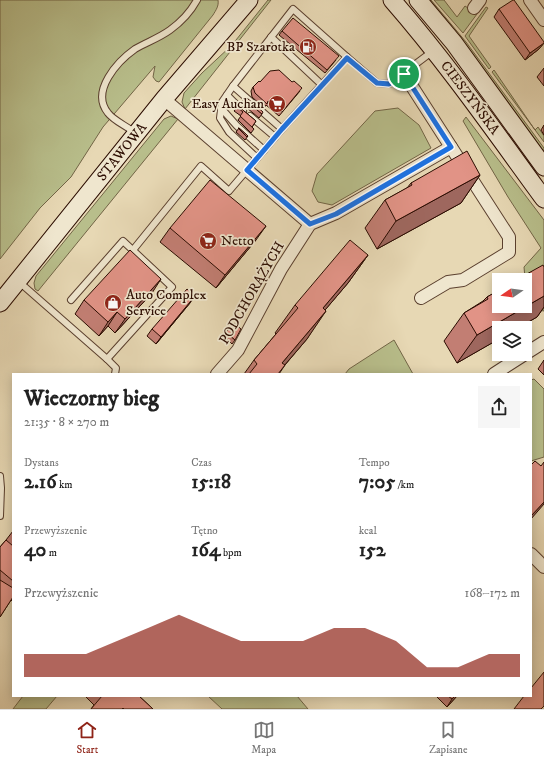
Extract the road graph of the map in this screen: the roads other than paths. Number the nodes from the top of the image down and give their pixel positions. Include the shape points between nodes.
1 (197, 0) edge
2 (392, 0) edge
3 (418, 0) edge
4 (530, 0) edge
5 (247, 1) edge
6 (544, 20) edge
7 (271, 37) junction
8 (434, 51) junction
9 (347, 58) junction
10 (404, 74) junction
11 (233, 86) junction
12 (322, 86) junction
13 (227, 95) junction
14 (164, 99) junction
15 (221, 108) junction
16 (282, 129) junction
17 (136, 134) junction
18 (275, 138) junction
19 (451, 147) junction
20 (264, 150) junction
21 (257, 158) junction
22 (544, 167) edge
23 (247, 170) junction
24 (544, 199) edge
25 (310, 224) junction
26 (133, 250) junction
27 (18, 282) junction
28 (420, 298) dead end
29 (71, 300) dead end
30 (0, 303) edge
31 (544, 342) edge
32 (532, 350) edge
33 (107, 359) junction
34 (514, 361) edge
35 (116, 373) edge
36 (218, 373) edge
37 (496, 373) edge
38 (0, 476) edge
39 (0, 516) edge
40 (532, 555) edge
41 (544, 567) edge

1 - 17 lane via 170,30 121,61 104,85 103,104 108,113
2 - 8 main road, CIESZYŃSKA
3 - 22 main road, CIESZYŃSKA via 454,43
4 - 6 street
5 - 14 main road, STAWOWA
7 - 9 lane via 293,9
7 - 11 lane
7 - 12 lane
8 - 10 lane
8 - 24 main road, CIESZYŃSKA
9 - 10 lane via 377,83 389,84
9 - 12 lane
10 - 19 street
11 - 13 lane
11 - 16 lane
12 - 16 lane
13 - 15 lane
13 - 18 lane
14 - 17 main road, STAWOWA
14 - 23 street
15 - 20 lane
15 - 21 lane via 220,118 229,132
16 - 18 lane
17 - 27 main road, STAWOWA
18 - 20 lane
19 - 25 street via 336,214
19 - 28 street via 509,237 509,252 463,280 448,282
20 - 21 lane
21 - 23 lane
23 - 25 street
23 - 26 lane via 229,191 201,166
25 - 36 street, PODCHORĄŻYCH via 281,269 238,350
26 - 29 lane via 123,241
26 - 33 lane via 172,287
27 - 30 main road, STAWOWA
27 - 33 lane
31 - 32 street
33 - 35 lane via 116,368
34 - 37 street
38 - 39 lane
40 - 41 street

